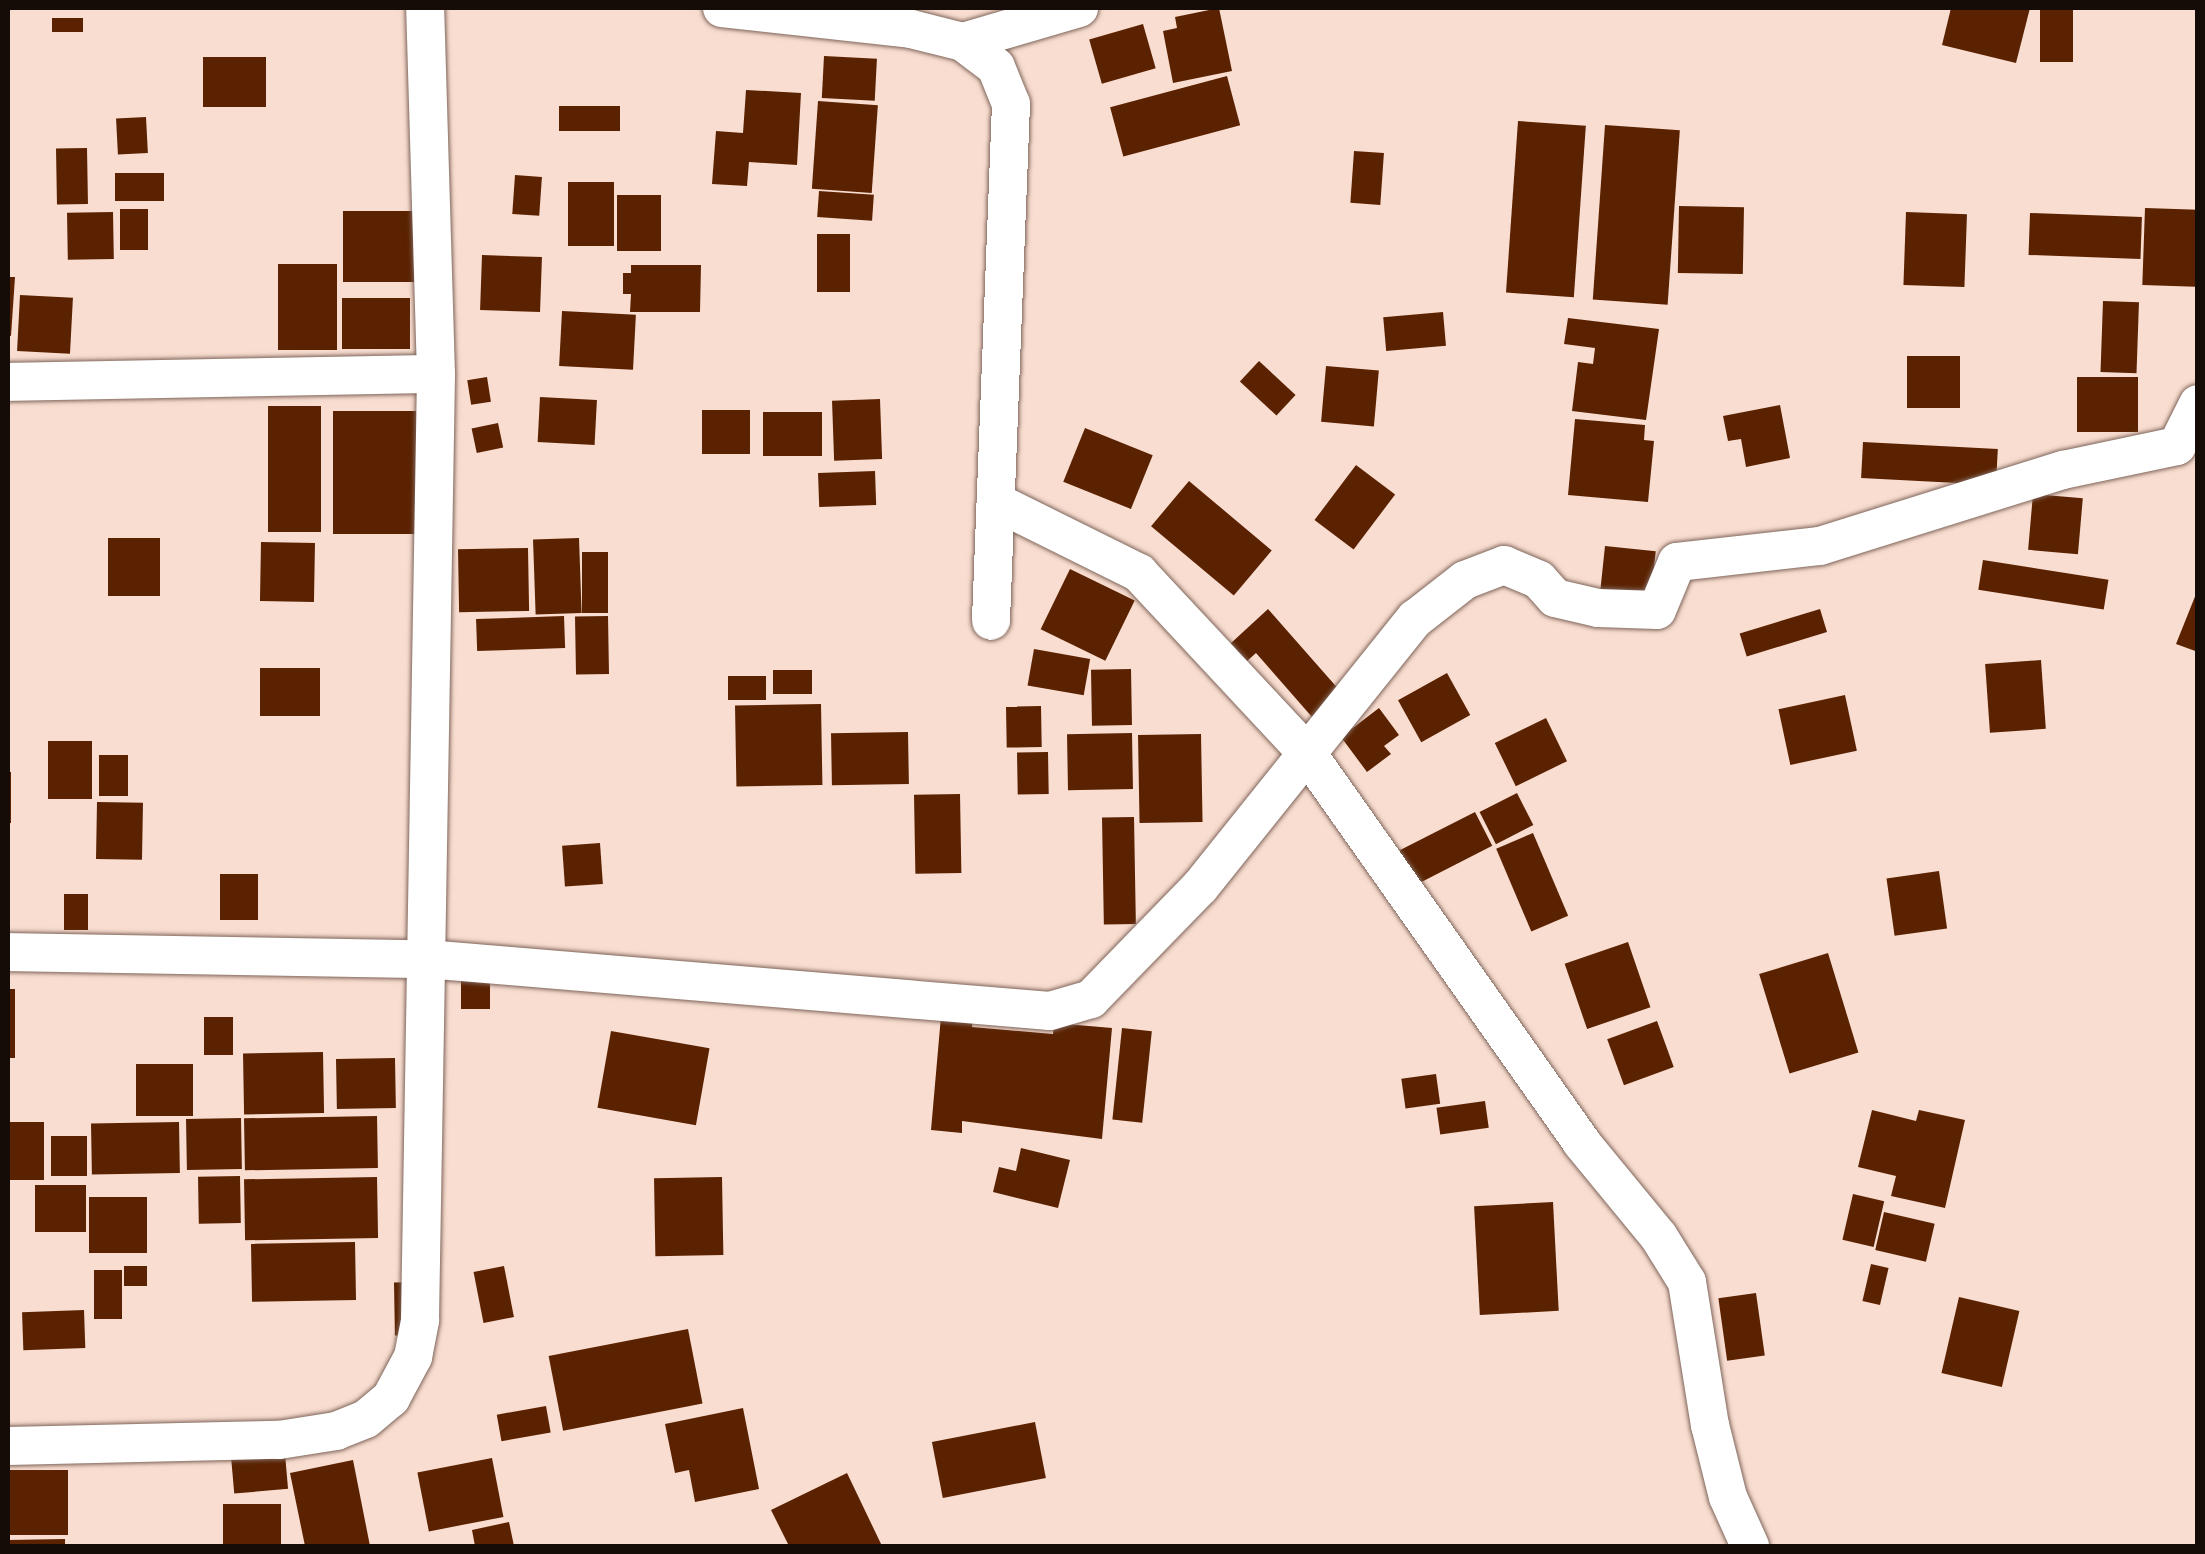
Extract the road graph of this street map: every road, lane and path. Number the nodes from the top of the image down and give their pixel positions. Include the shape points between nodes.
1 (426, 8) edge
2 (722, 8) edge
3 (1079, 8) edge
4 (963, 42) junction
5 (436, 374) junction
6 (8, 382) edge
7 (2198, 404) edge
8 (996, 502) junction
9 (991, 622) dead end
10 (1307, 753) junction
11 (8, 952) edge
12 (426, 958) junction
13 (8, 1446) edge
14 (1750, 1546) edge

1 - 5 street
2 - 4 street via 911,29
3 - 4 street
4 - 8 street via 996,67 1011,104
5 - 6 street
5 - 12 street
7 - 10 street via 2177,446 2030,480 1820,546 1677,562 1658,610 1555,598 1539,580 1504,565 1464,580 1416,619
8 - 9 street
8 - 10 street via 1139,573
10 - 12 street via 1200,887 1091,998 1050,1012
10 - 14 street via 1686,1282 1710,1425 1728,1497
11 - 12 street
12 - 13 street via 420,1320 412,1357 391,1398 366,1419 279,1440

